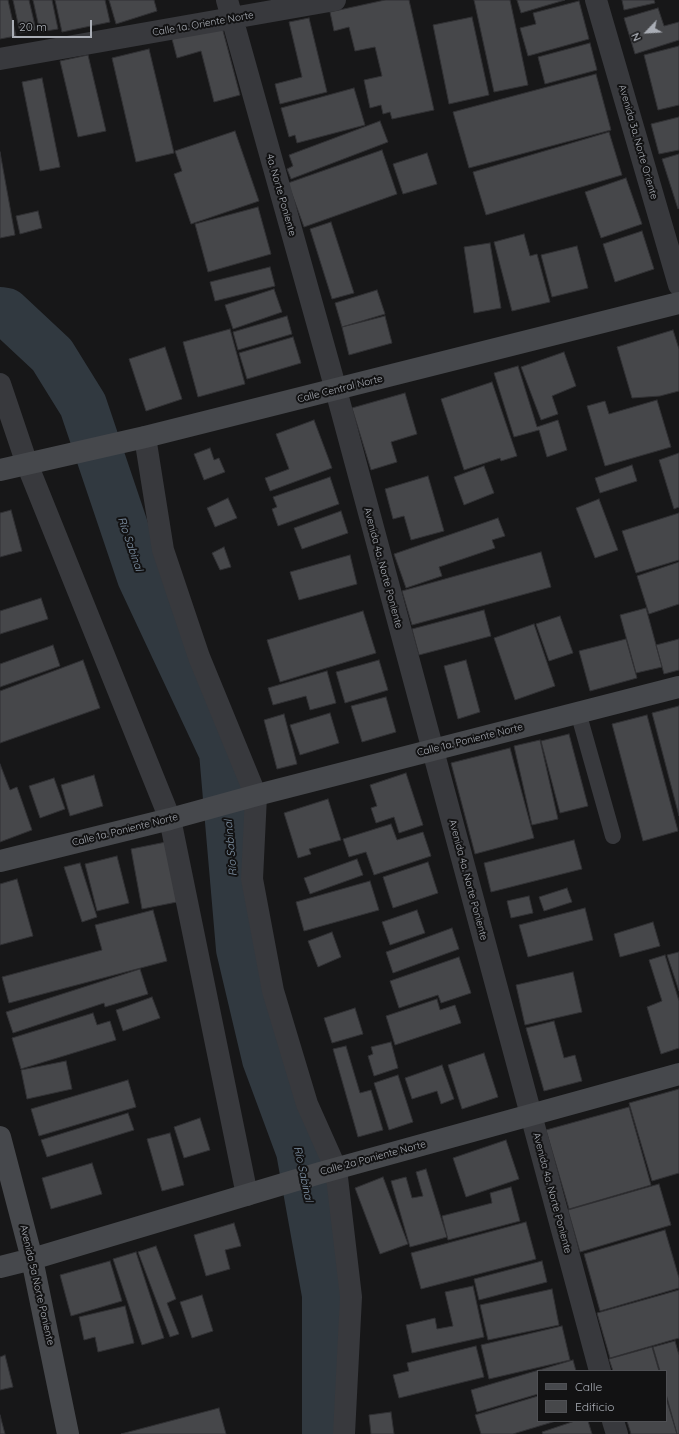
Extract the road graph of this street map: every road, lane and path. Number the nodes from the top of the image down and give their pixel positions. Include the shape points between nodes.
1 (335, 0) edge
2 (596, 0) edge
3 (229, 9) edge
4 (0, 59) edge
5 (679, 285) edge
6 (679, 303) edge
7 (0, 384) edge
8 (336, 390) junction
9 (145, 437) junction
10 (30, 463) junction
11 (0, 470) edge
12 (679, 687) edge
13 (578, 712) junction
14 (432, 750) junction
15 (256, 796) junction
16 (173, 818) junction
17 (613, 836) dead end
18 (0, 861) edge
19 (679, 1074) edge
20 (531, 1114) junction
21 (0, 1137) edge
22 (328, 1171) junction
23 (248, 1194) junction
24 (32, 1258) junction
25 (0, 1267) edge
26 (600, 1370) edge
27 (613, 1422) edge
28 (68, 1434) edge
29 (344, 1434) edge
30 (617, 1434) edge

1 - 3 street, Calle 1a. Oriente Norte
2 - 5 street, Avenida 3a. Norte Oriente
3 - 4 street, Calle 1a. Oriente Norte
3 - 8 street, 4a. Norte Poniente
6 - 8 main road, Calle Central Norte
7 - 10 street
8 - 9 main road, Calle Central Norte
8 - 14 street, Avenida 4a. Norte Poniente
9 - 10 main road, Calle Central Norte
9 - 15 street via 163,550 199,657
10 - 11 main road, Calle Central Norte
10 - 16 street
12 - 13 main road, Calle 1a. Poniente Norte
13 - 14 main road, Calle 1a. Poniente Norte
13 - 17 lane
14 - 15 main road, Calle 1a. Poniente Norte
14 - 20 street, Avenida 4a. Norte Poniente
15 - 16 main road, Calle 1a. Poniente Norte
15 - 22 street via 252,879 273,991
16 - 18 main road, Calle 1a. Poniente Norte
16 - 23 street
19 - 20 main road, Calle 2a Poniente Norte
20 - 22 main road, Calle 2a Poniente Norte
20 - 26 street, Avenida 4a. Norte Poniente
21 - 24 main road, Avenida 5a Norte Poniente
22 - 23 main road, Calle 2a Poniente Norte
22 - 29 street via 351,1297
23 - 24 main road, Calle 2a Poniente Norte
24 - 25 main road, Calle 2a Poniente Norte
24 - 28 main road, Avenida 5a Norte Poniente
27 - 30 street

